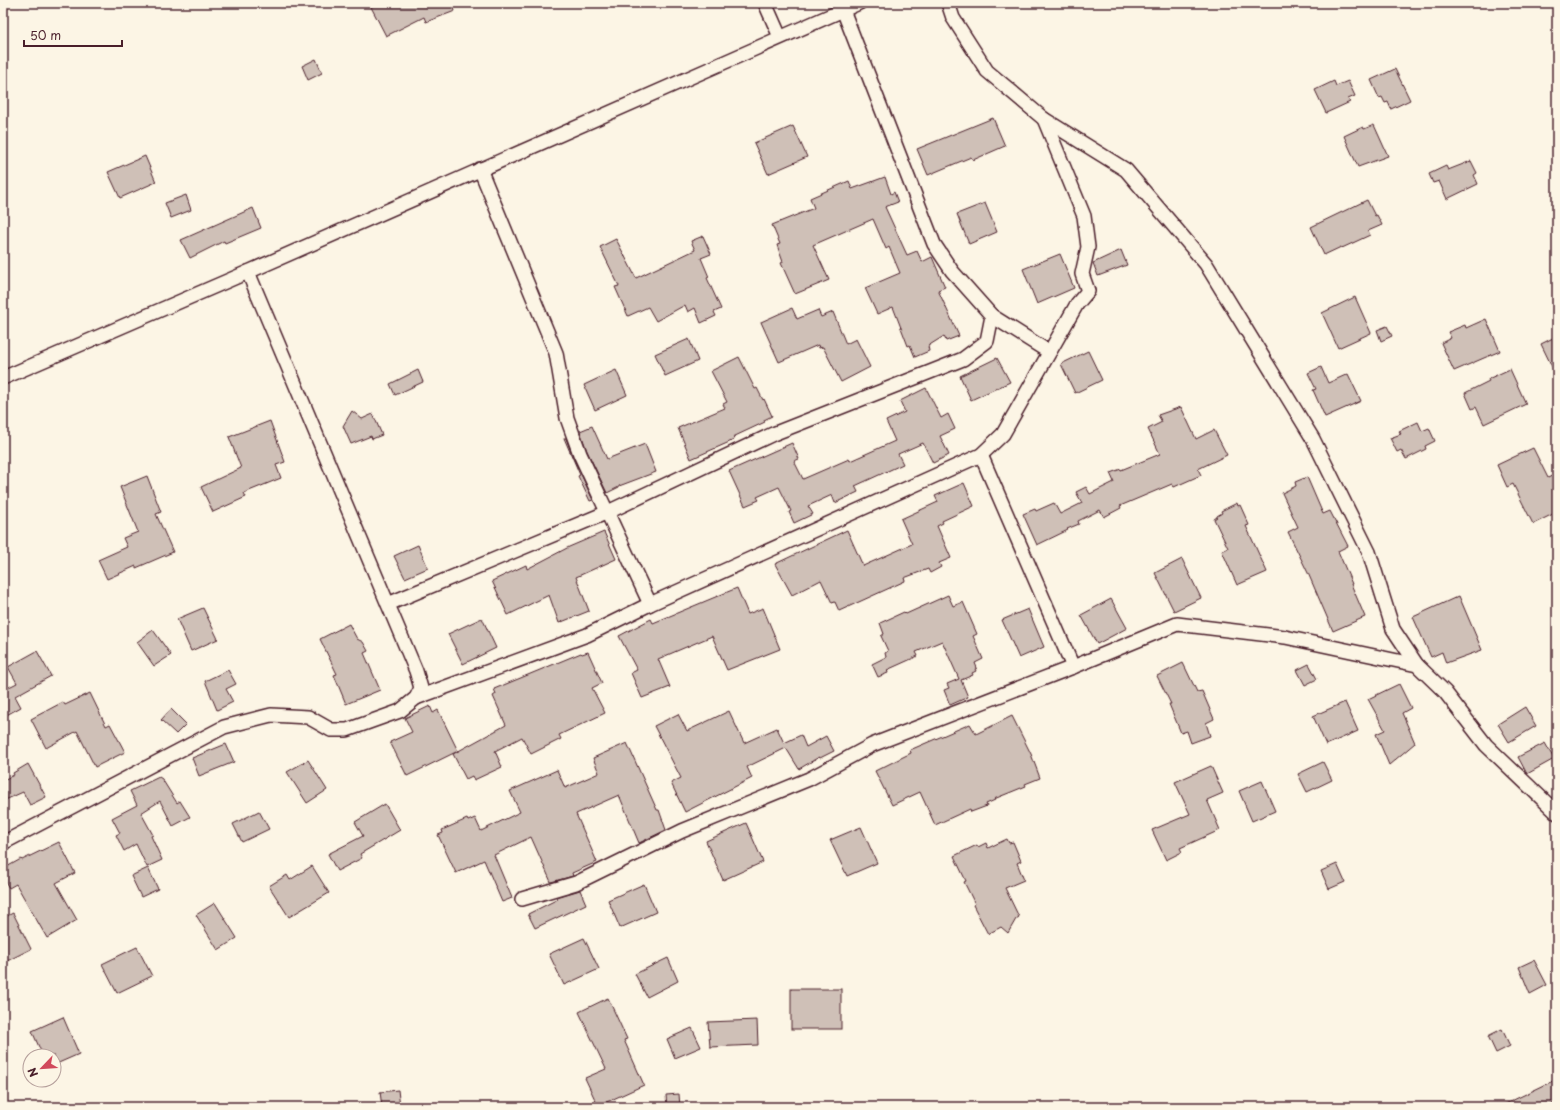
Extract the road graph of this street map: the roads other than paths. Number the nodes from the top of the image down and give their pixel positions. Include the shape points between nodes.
1 (764, 3) edge
2 (859, 3) edge
3 (948, 3) edge
4 (843, 10) junction
5 (780, 37) junction
6 (1044, 119) junction
7 (480, 169) junction
8 (248, 272) junction
9 (992, 316) junction
10 (1050, 352) junction
11 (3, 378) edge
12 (981, 455) junction
13 (608, 512) junction
14 (388, 604) junction
15 (650, 604) junction
16 (1417, 665) junction
17 (1073, 667) junction
18 (416, 698) junction
19 (1557, 813) edge
20 (3, 843) edge
21 (522, 899) dead end

1 - 5 street
2 - 4 street
3 - 6 street via 953,18 987,71
4 - 5 street
4 - 9 street via 934,244 952,271
5 - 7 street
6 - 10 street via 1084,216 1088,247 1082,274 1088,290
6 - 16 street via 1126,170 1206,264 1313,439 1370,552 1393,629
7 - 8 street
7 - 13 street via 556,353 567,418 580,454
8 - 11 street
8 - 14 street
9 - 10 street
9 - 13 street via 987,341 963,359 773,434
10 - 12 street via 1002,434
12 - 15 street
12 - 17 street
13 - 14 street
13 - 15 street
14 - 18 street via 416,671 421,688
15 - 18 street via 587,635
16 - 17 street via 1285,637 1177,624
16 - 19 street via 1445,692 1486,745
17 - 21 street via 872,746 809,779 682,831 576,882
18 - 20 street via 400,711 347,730 331,730 308,717 271,715 224,727

